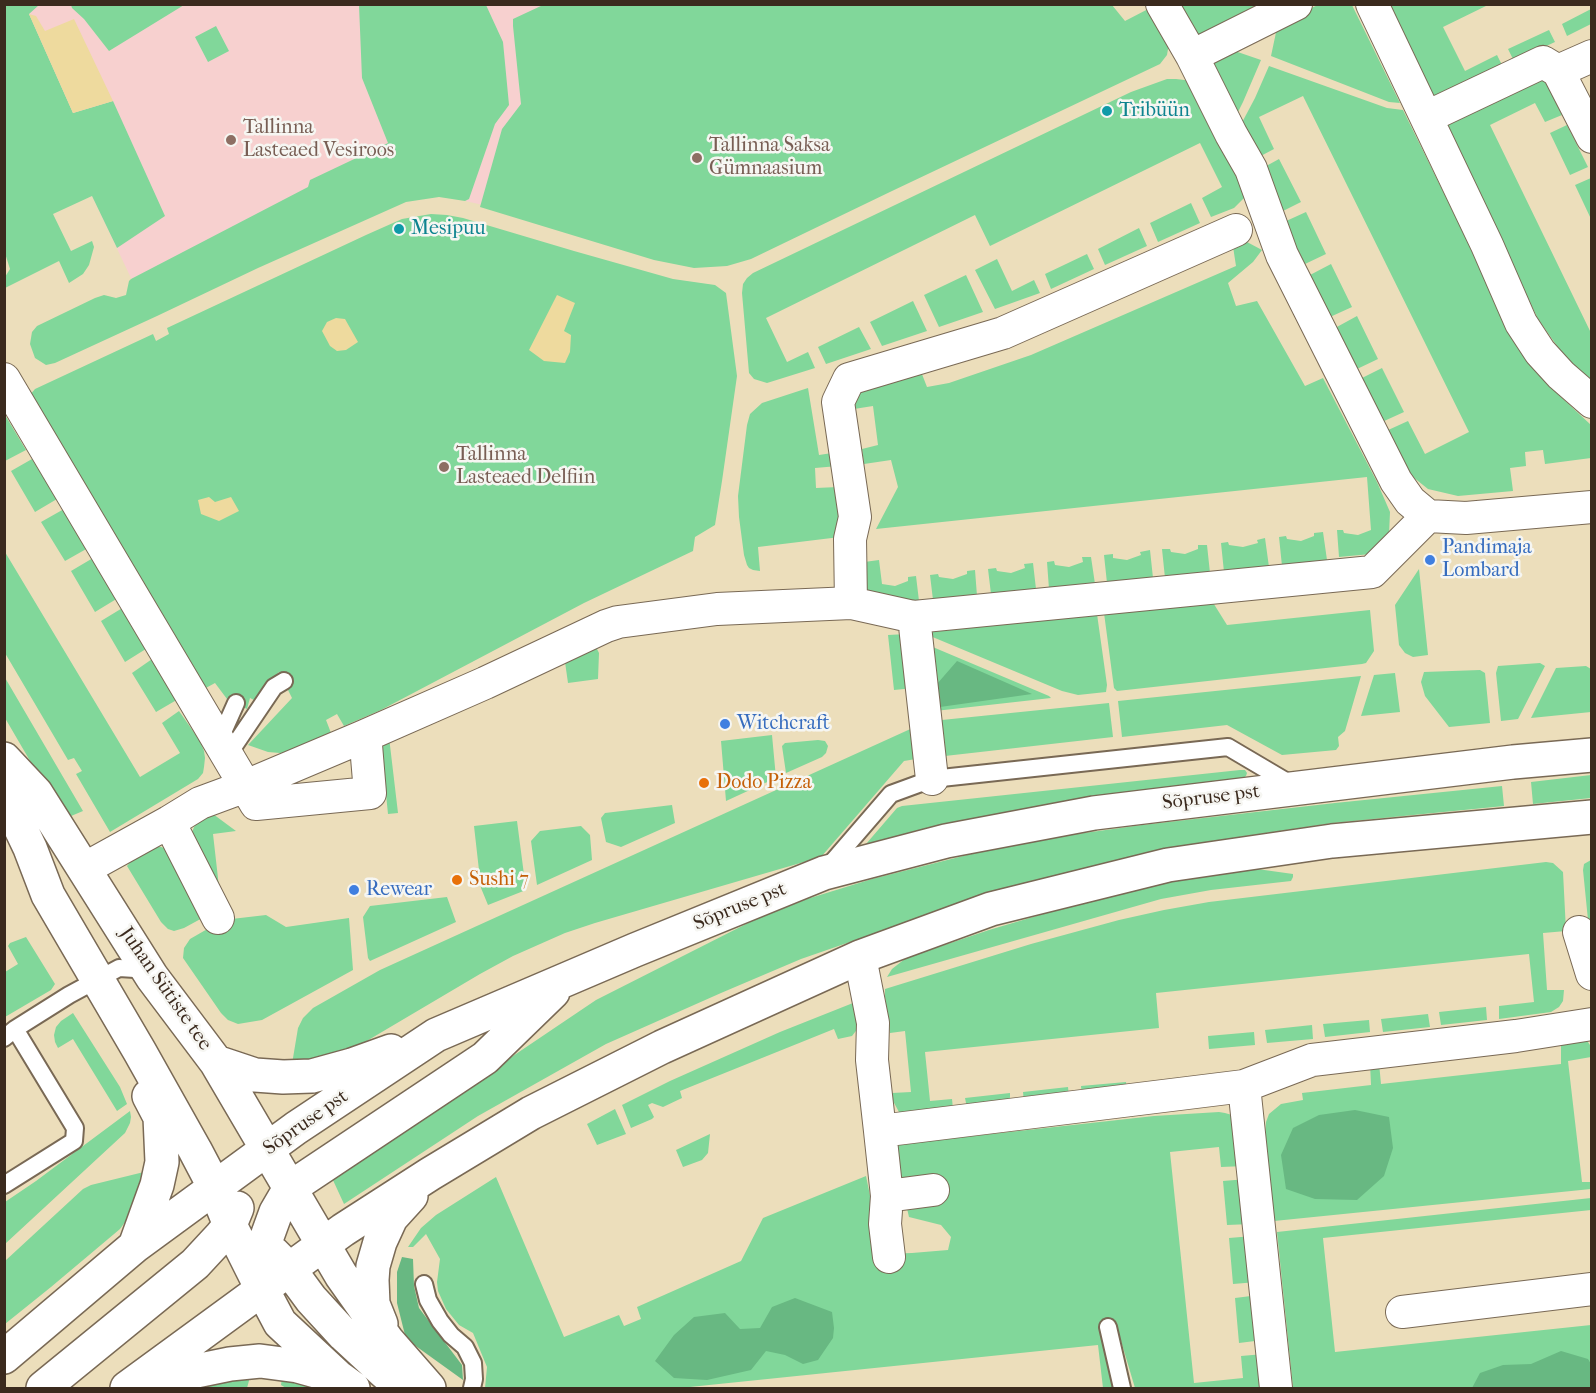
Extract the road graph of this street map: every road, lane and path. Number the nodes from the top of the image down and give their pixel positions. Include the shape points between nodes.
1 (1162, 4) edge
2 (1296, 4) edge
3 (1372, 4) edge
4 (1192, 56) junction
5 (1592, 56) edge
6 (1558, 71) junction
7 (1427, 117) junction
8 (1592, 137) edge
9 (1236, 230) dead end
10 (4, 379) edge
11 (1592, 402) edge
12 (1592, 507) edge
13 (1428, 516) junction
14 (851, 603) junction
15 (914, 617) junction
16 (284, 681) dead end
17 (236, 703) dead end
18 (362, 737) junction
19 (224, 748) junction
20 (1592, 754) edge
21 (4, 759) edge
22 (4, 768) edge
23 (932, 779) junction
24 (246, 786) junction
25 (1297, 788) junction
26 (1592, 817) edge
27 (169, 822) junction
28 (84, 869) junction
29 (824, 873) junction
30 (218, 918) dead end
31 (1579, 932) dead end
32 (860, 957) junction
33 (1592, 974) edge
34 (153, 976) junction
35 (567, 978) junction
36 (98, 979) junction
37 (1592, 1024) edge
38 (10, 1033) edge
39 (436, 1035) junction
40 (140, 1052) junction
41 (216, 1062) junction
42 (1244, 1086) junction
43 (880, 1131) junction
44 (242, 1173) junction
45 (430, 1174) junction
46 (4, 1185) edge
47 (933, 1190) dead end
48 (887, 1196) junction
49 (283, 1200) junction
50 (230, 1225) junction
51 (161, 1228) junction
52 (325, 1235) junction
53 (264, 1245) junction
54 (135, 1246) junction
55 (889, 1257) dead end
56 (289, 1269) junction
57 (424, 1284) dead end
58 (1592, 1288) edge
59 (262, 1289) junction
60 (1402, 1312) dead end
61 (1108, 1327) dead end
62 (387, 1340) junction
63 (4, 1357) edge
64 (345, 1383) edge
65 (130, 1386) edge
66 (42, 1389) edge
67 (403, 1389) edge
68 (429, 1389) edge
69 (472, 1389) edge
70 (1122, 1389) edge
71 (1276, 1389) edge

1 - 4 street
2 - 4 street
3 - 7 street
4 - 13 street via 1251,169 1282,255 1396,481 1410,501
5 - 6 street
6 - 7 street via 1543,62
6 - 8 street
7 - 11 street via 1521,323 1540,352
9 - 14 street via 1003,333 849,379 838,402 855,517 850,539
10 - 19 street
12 - 13 street via 1466,518
13 - 15 street via 1372,572
14 - 15 street
14 - 18 street via 717,609 618,622
15 - 23 street
16 - 19 lane via 274,687
17 - 19 lane
18 - 24 street
18 - 24 street via 370,793 256,804
19 - 24 street
20 - 25 main road, Sõpruse pst
21 - 28 main road, Juhan Sütiste tee via 36,793
22 - 36 main road via 10,806 48,895
23 - 25 lane via 1228,747
23 - 29 lane via 891,794
24 - 27 street via 200,803
25 - 29 main road, Sõpruse pst via 1094,813 946,841
26 - 32 main road via 1332,841 1168,865 991,909
27 - 28 street
27 - 30 street
28 - 34 main road, Juhan Sütiste tee
29 - 35 main road, Sõpruse pst
31 - 33 street
32 - 43 street via 873,1023 872,1060
32 - 45 main road via 662,1047 531,1113
34 - 36 lane via 119,968
34 - 41 main road, Juhan Sütiste tee
35 - 39 main road, Sõpruse pst
35 - 49 main road via 485,1058
36 - 38 lane
36 - 40 main road
37 - 42 street via 1312,1060
38 - 46 lane via 75,1128 74,1141
39 - 41 main road via 312,1076 255,1075
39 - 44 main road, Sõpruse pst via 296,1128
40 - 44 main road via 161,1060
40 - 54 main road via 138,1073 160,1118 162,1162
41 - 44 main road, Juhan Sütiste tee via 248,1116
42 - 43 street
42 - 71 street
43 - 48 street
44 - 49 main road
44 - 49 main road
44 - 50 main road
44 - 51 main road, Sõpruse pst
45 - 52 main road
45 - 62 main road via 391,1218 375,1258 374,1304
47 - 48 street
48 - 55 street
49 - 52 main road
49 - 53 main road
50 - 51 main road via 198,1221
50 - 53 main road
50 - 59 main road
50 - 66 main road via 195,1264
51 - 54 main road, Sõpruse pst
52 - 56 main road
52 - 62 main road via 341,1275
53 - 56 main road
53 - 59 main road
54 - 63 main road, Sõpruse pst
56 - 59 main road
56 - 67 main road via 344,1335
57 - 69 lane via 440,1321 465,1347 473,1363
58 - 60 street
59 - 64 main road via 280,1323
59 - 65 main road
61 - 70 lane
62 - 68 main road
64 - 65 main road via 298,1366 242,1362

